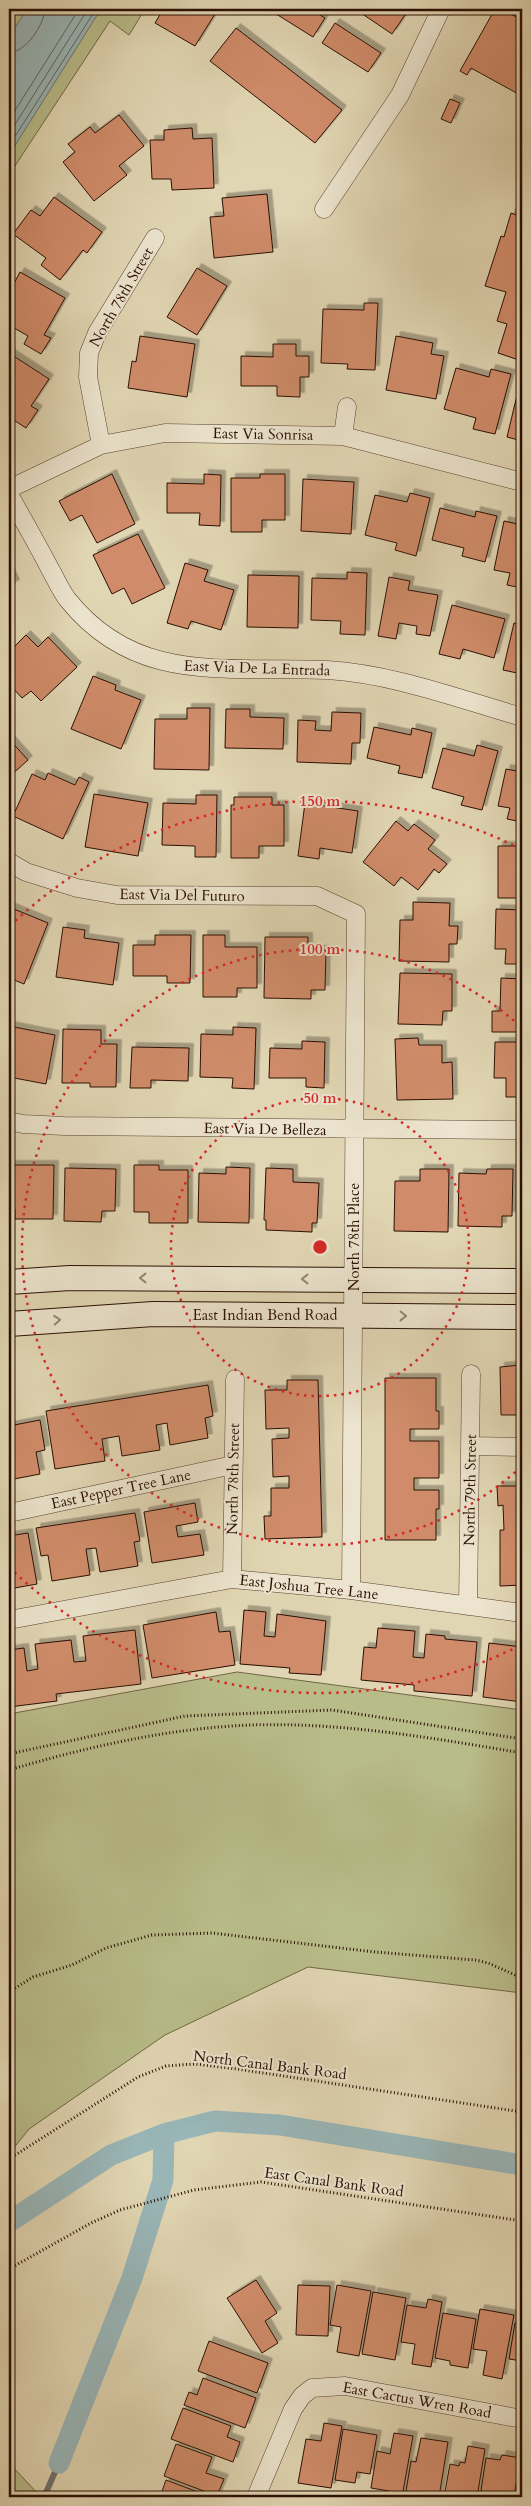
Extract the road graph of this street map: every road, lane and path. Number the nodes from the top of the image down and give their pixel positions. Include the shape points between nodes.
1 (441, 9) edge
2 (324, 209) dead end
3 (155, 238) dead end
4 (347, 407) dead end
5 (343, 436) junction
6 (101, 445) junction
7 (522, 482) edge
8 (9, 489) edge
9 (9, 494) edge
10 (522, 717) edge
11 (9, 862) edge
12 (356, 914) joint
13 (9, 1121) edge
14 (354, 1130) junction
15 (522, 1130) edge
16 (354, 1279) junction
17 (522, 1281) edge
18 (9, 1282) edge
19 (354, 1315) junction
20 (522, 1317) edge
21 (9, 1324) edge
22 (471, 1374) dead end
23 (235, 1379) dead end
24 (471, 1446) junction
25 (522, 1447) edge
26 (233, 1465) junction
27 (9, 1513) edge
28 (232, 1579) junction
29 (351, 1590) junction
30 (468, 1606) junction
31 (522, 1613) edge
32 (9, 1620) edge
33 (522, 1739) edge
34 (522, 1753) edge
35 (9, 1754) edge
36 (9, 1770) edge
37 (522, 1978) edge
38 (9, 1992) edge
39 (522, 2112) edge
40 (9, 2159) edge
41 (522, 2221) edge
42 (9, 2269) edge
43 (522, 2419) edge
44 (256, 2497) edge

1 - 2 street via 400,95
3 - 6 street, North 78th Street via 97,333 89,353 88,377
4 - 5 street
5 - 6 street, East Via Sonrisa via 165,432
5 - 7 street, East Via Sonrisa
6 - 8 street, East Via Sonrisa
9 - 10 street, East Via De La Entrada via 67,599 97,628 131,650 165,663 202,669 328,670 387,679
11 - 12 street, East Via Del Futuro via 26,872 77,888 117,895 317,896
12 - 14 street, North 78th Place
13 - 14 street, East Via De Belleza via 64,1126
14 - 15 street, East Via De Belleza
14 - 16 street, North 78th Place
16 - 17 main road
16 -> 18 main road via 70,1278
16 - 19 street, North 78th Place
19 -> 20 main road, East Indian Bend Road
21 -> 19 main road, East Indian Bend Road via 152,1314
19 - 29 street, North 78th Place
22 - 24 street, North 79th Street
23 - 26 street, North 78th Street
24 - 25 street
24 - 30 street, North 79th Street
26 - 27 street, East Pepper Tree Lane
26 - 28 street, North 78th Street
28 - 29 street, East Joshua Tree Lane
28 - 32 street, East Joshua Tree Lane
29 - 30 street, East Joshua Tree Lane
30 - 31 street, East Joshua Tree Lane
33 - 35 path via 332,1710 185,1716
34 - 36 path via 408,1735 340,1728 252,1725 148,1736
37 - 38 path via 475,1960 212,1933 152,1935 106,1948 72,1966 33,1977
39 - 40 path, North Canal Bank Road via 237,2069 195,2064 166,2066 138,2077
41 - 42 path, East Canal Bank Road via 261,2182 194,2190 120,2210 91,2222
43 - 44 street, East Cactus Wren Road via 345,2386 312,2388 293,2409

